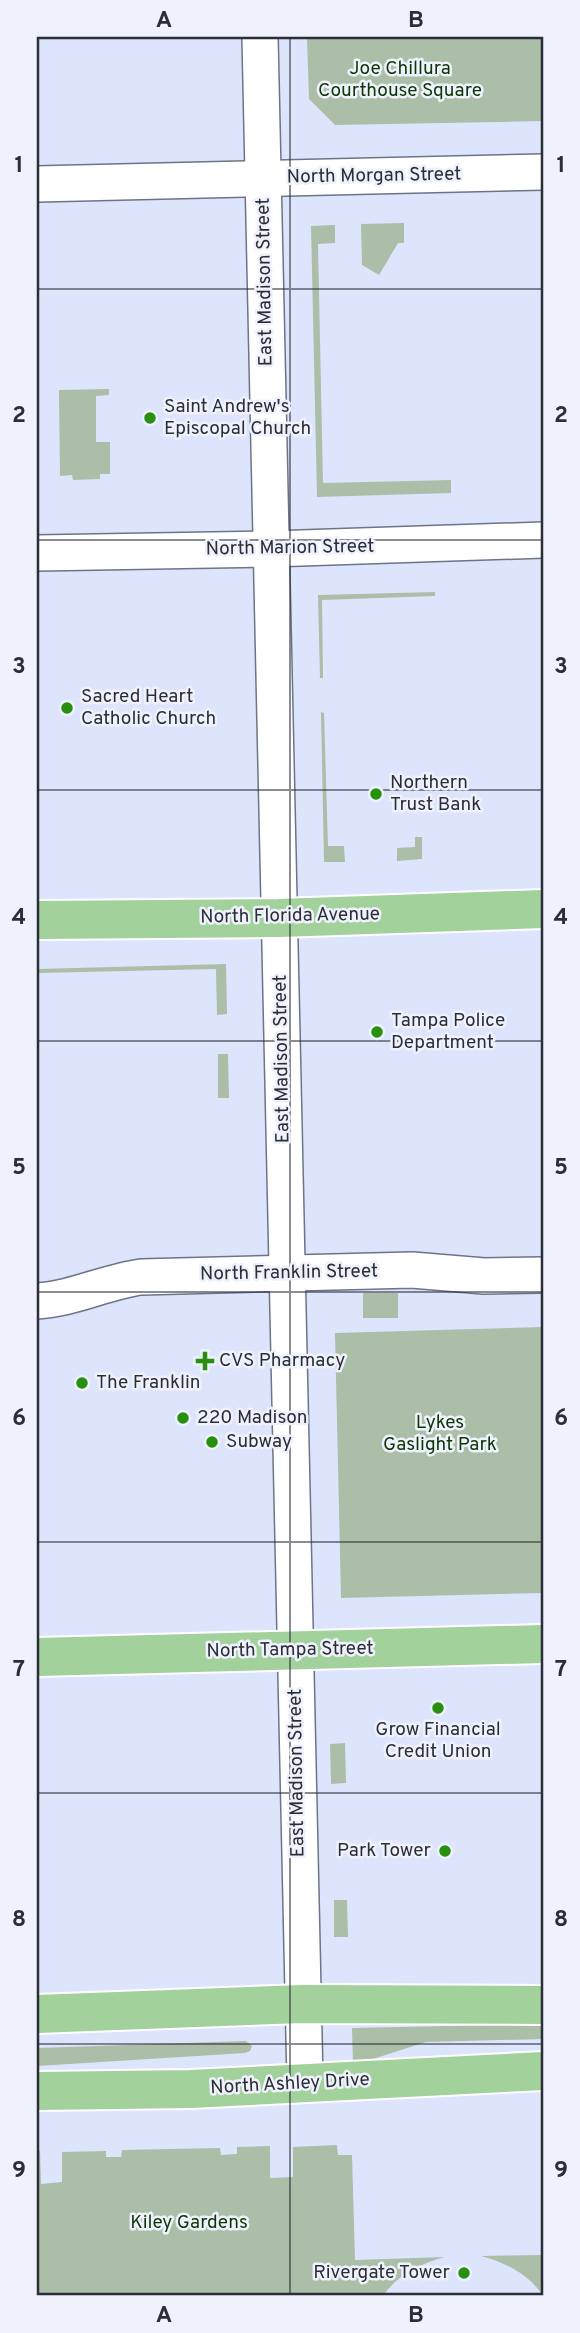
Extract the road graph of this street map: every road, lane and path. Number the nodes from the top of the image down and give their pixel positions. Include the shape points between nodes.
1 (260, 37) edge
2 (543, 172) edge
3 (263, 179) junction
4 (37, 184) edge
5 (543, 540) edge
6 (271, 549) junction
7 (37, 552) edge
8 (543, 909) edge
9 (279, 918) junction
10 (37, 920) edge
11 (287, 1274) junction
12 (543, 1276) edge
13 (37, 1301) edge
14 (543, 1644) edge
15 (294, 1650) junction
16 (37, 1657) edge
17 (302, 2004) junction
18 (543, 2005) edge
19 (37, 2014) edge
20 (543, 2071) edge
21 (305, 2082) junction
22 (37, 2091) edge

1 - 3 street, East Madison Street
2 - 3 street, North Morgan Street
3 - 4 street, North Morgan Street
3 - 6 street, East Madison Street
5 - 6 street, North Marion Street
6 - 7 street, North Marion Street
6 - 9 street, East Madison Street
8 - 9 main road, North Florida Avenue
9 - 10 main road, North Florida Avenue
9 - 11 street, East Madison Street
11 - 12 street, North Franklin Street via 421,1270
11 - 13 street, North Franklin Street via 141,1278
11 - 15 street, East Madison Street
14 - 15 main road, North Tampa Street
15 - 16 main road, North Tampa Street
15 - 17 street, East Madison Street
17 - 18 main road
17 - 19 main road
17 - 21 street, East Madison Street
20 - 21 main road, North Ashley Drive
21 - 22 main road, North Ashley Drive

